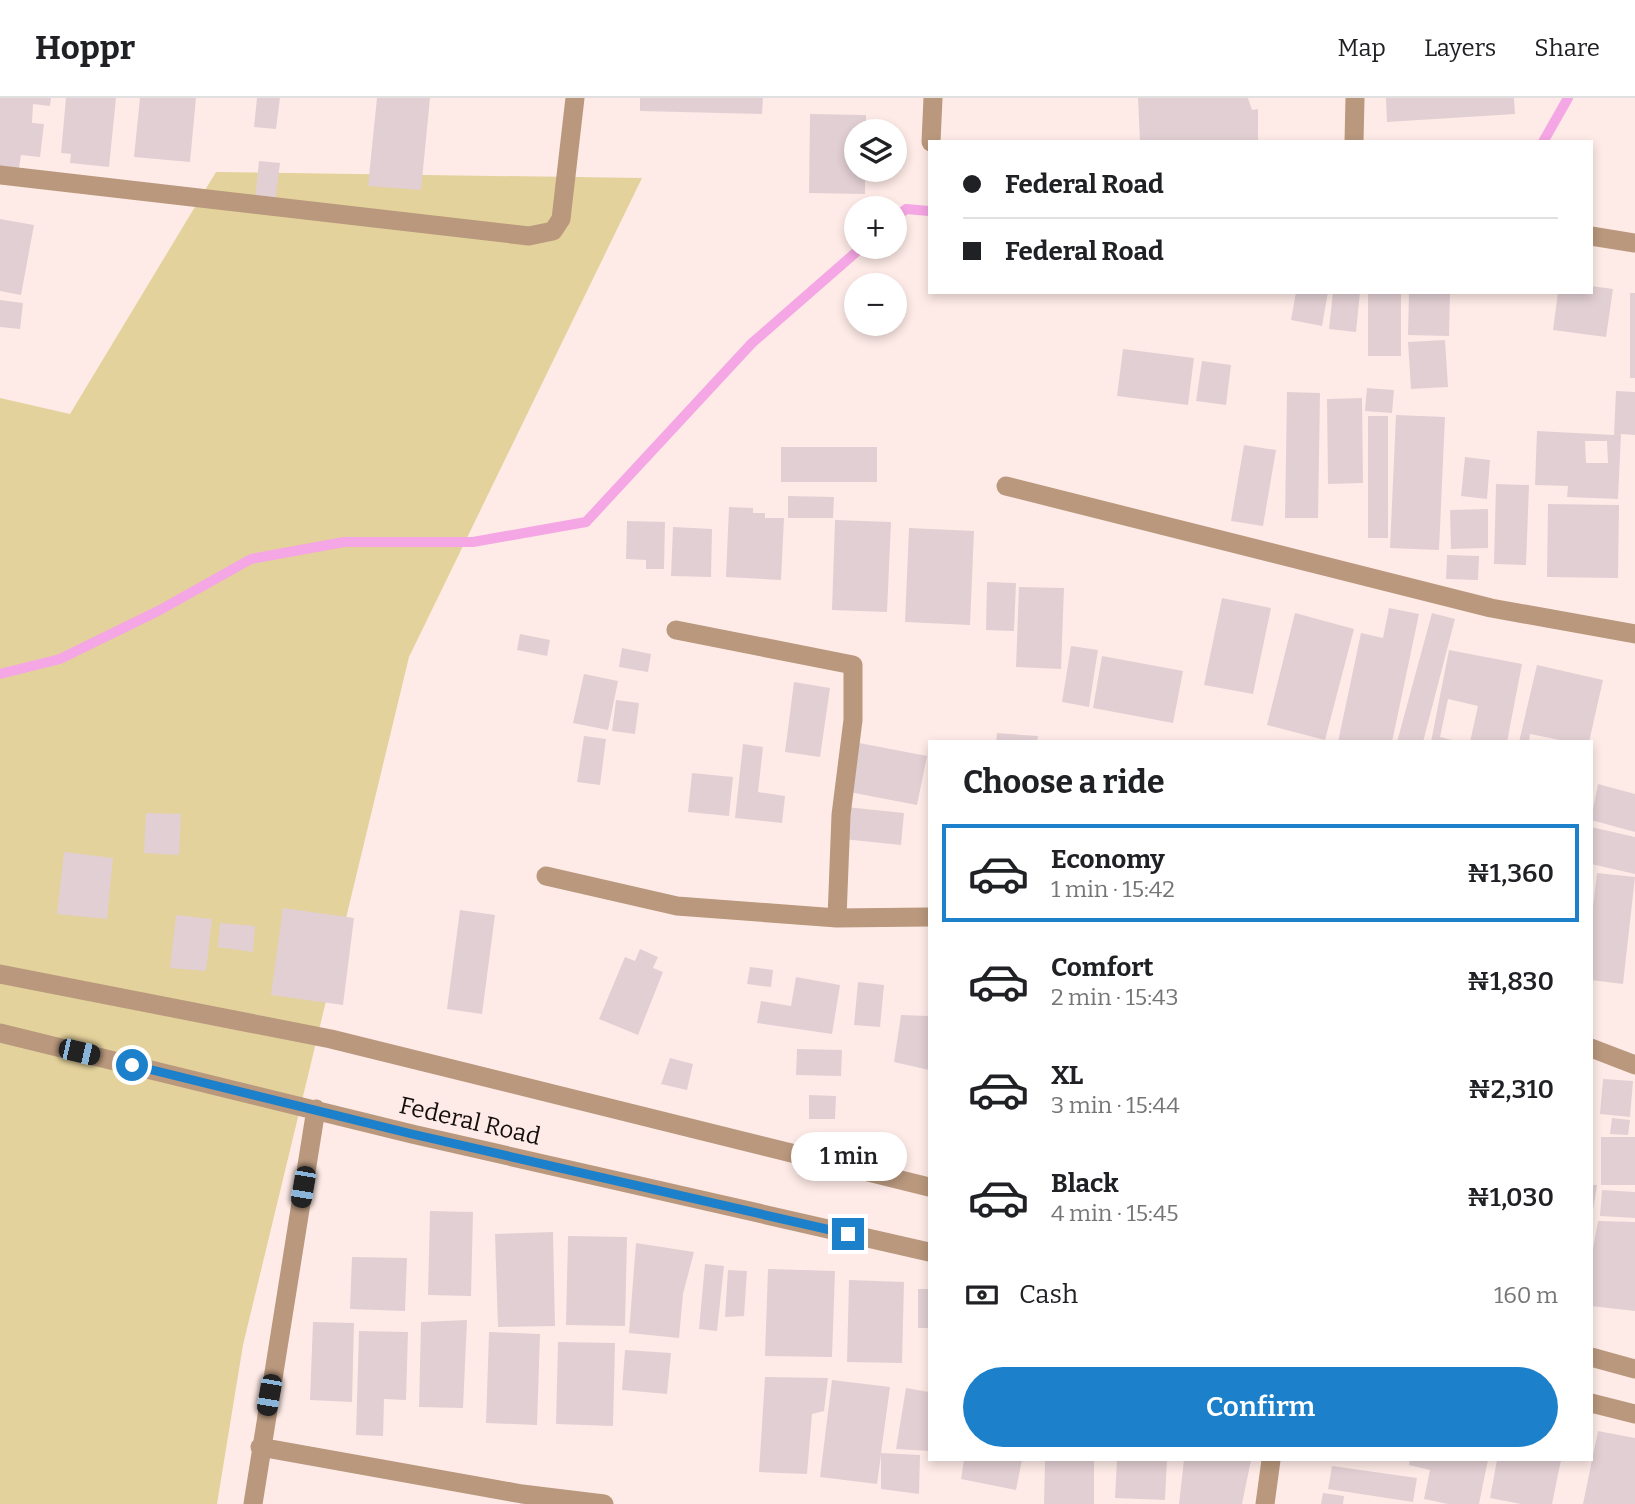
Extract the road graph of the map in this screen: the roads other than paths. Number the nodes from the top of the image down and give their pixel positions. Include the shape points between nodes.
1 (575, 98) edge
2 (933, 98) edge
3 (1355, 98) edge
4 (931, 140) edge
5 (1354, 140) edge
6 (0, 174) edge
7 (1593, 236) edge
8 (1635, 243) edge
9 (1006, 486) dead end
10 (676, 630) dead end
11 (1635, 635) edge
12 (546, 876) dead end
13 (928, 917) edge
14 (837, 918) junction
15 (0, 974) edge
16 (0, 1033) edge
17 (1593, 1049) edge
18 (1635, 1065) edge
19 (316, 1109) junction
20 (928, 1187) edge
21 (928, 1252) edge
22 (1593, 1358) edge
23 (1635, 1369) edge
24 (1593, 1403) edge
25 (1635, 1413) edge
26 (260, 1447) junction
27 (1271, 1461) edge
28 (521, 1499) edge
29 (253, 1504) edge
30 (604, 1504) edge
31 (1265, 1504) edge

1 - 6 street via 561,219 553,231 529,236
2 - 4 street
3 - 5 street
7 - 8 street
9 - 11 street via 1491,608
10 - 14 street via 853,665
12 - 14 street via 677,906
13 - 14 street
15 - 20 street, Federal Road via 331,1039
16 - 19 street, Federal Road
17 - 18 street
19 - 21 street, Federal Road
19 - 26 street
22 - 23 street
24 - 25 street
26 - 28 street
26 - 29 street
27 - 31 street
28 - 30 street

